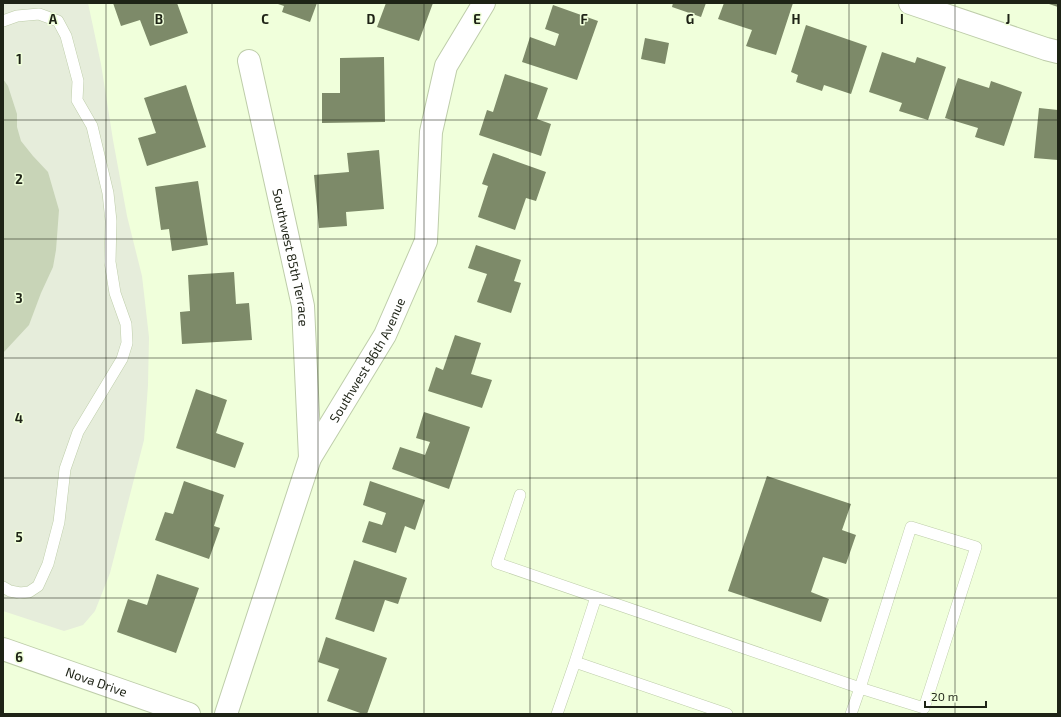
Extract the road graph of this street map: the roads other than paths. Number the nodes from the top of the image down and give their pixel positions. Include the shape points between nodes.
1 (484, 3) edge
2 (910, 3) edge
3 (3, 21) edge
4 (1058, 52) edge
5 (249, 61) dead end
6 (310, 458) junction
7 (520, 495) dead end
8 (3, 587) edge
9 (596, 597) junction
10 (3, 649) edge
11 (575, 662) junction
12 (860, 688) junction
13 (189, 714) edge
14 (226, 714) edge
15 (557, 714) edge
16 (727, 714) edge
17 (851, 714) edge

1 - 6 street, Southwest 86th Avenue via 446,66 431,132 426,241 385,335
2 - 4 street
3 - 8 lane via 17,16 39,14 58,21 66,36 78,81 77,100 92,126 108,193 111,221 110,262 115,293 126,324 127,343 122,359 78,432 65,469 60,522 48,564 38,586 30,592 20,593
5 - 6 street, Southwest 85th Terrace via 303,306
6 - 14 street, Southwest 86th Avenue
7 - 9 lane via 497,563
9 - 11 lane
9 - 12 lane
10 - 13 street, Nova Drive
11 - 15 lane
11 - 16 lane
12 - 12 lane via 924,708 976,547 910,527
12 - 17 lane

